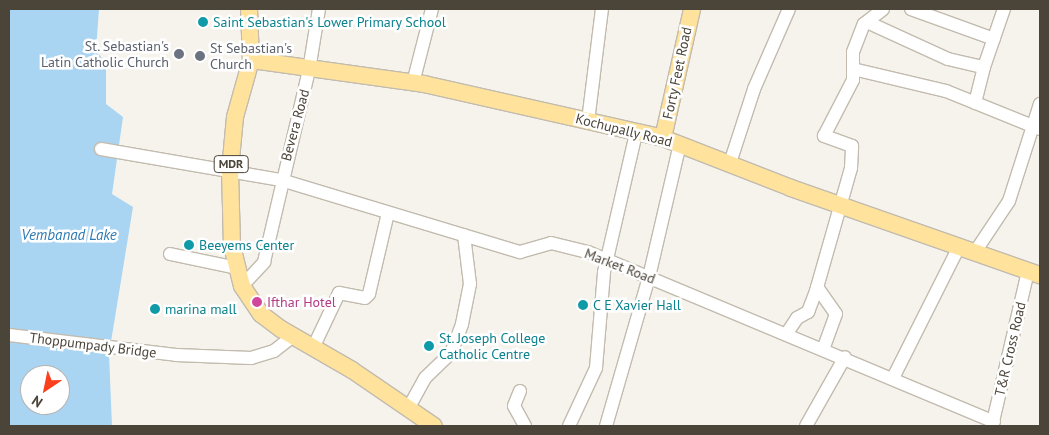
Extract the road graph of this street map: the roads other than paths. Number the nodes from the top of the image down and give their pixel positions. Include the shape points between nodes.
1 (249, 9) edge
2 (319, 9) edge
3 (432, 9) edge
4 (602, 9) edge
5 (692, 9) edge
6 (789, 9) edge
7 (883, 9) edge
8 (911, 9) edge
9 (1004, 9) edge
10 (867, 22) junction
11 (994, 39) junction
12 (251, 60) junction
13 (984, 67) junction
14 (853, 69) junction
15 (310, 70) junction
16 (414, 84) junction
17 (975, 103) junction
18 (1040, 104) edge
19 (588, 121) junction
20 (1036, 128) edge
21 (636, 133) junction
22 (663, 138) junction
23 (680, 144) junction
24 (102, 149) dead end
25 (730, 163) junction
26 (230, 170) junction
27 (281, 180) junction
28 (838, 205) junction
29 (388, 213) junction
30 (464, 235) junction
31 (959, 247) junction
32 (976, 252) junction
33 (170, 254) dead end
34 (606, 259) junction
35 (237, 268) junction
36 (1037, 273) edge
37 (649, 277) junction
38 (242, 286) junction
39 (817, 288) junction
40 (787, 333) junction
41 (9, 335) edge
42 (292, 337) junction
43 (313, 348) junction
44 (823, 349) junction
45 (845, 357) junction
46 (893, 378) junction
47 (520, 391) dead end
48 (409, 407) junction
49 (993, 424) edge
50 (434, 426) edge
51 (525, 426) edge
52 (569, 426) edge
53 (606, 426) edge
54 (806, 426) edge

1 - 12 main road, MDR
2 - 15 street, Bevera Road
3 - 16 street
4 - 19 street
5 - 22 main road, Forty Feet Road
6 - 25 street via 754,89
7 - 10 street
8 - 11 street
9 - 11 street
10 - 13 street via 948,59
10 - 14 street via 853,52
11 - 13 street
12 - 15 main road, Kochupally Road
12 - 26 main road, MDR via 235,117
13 - 17 street
14 - 17 street via 946,91
14 - 28 street via 853,80 824,136 852,146 851,168
15 - 16 main road, Kochupally Road
15 - 27 street, Bevera Road
16 - 19 main road, Kochupally Road
17 - 20 street
18 - 20 street
19 - 21 main road, Kochupally Road
20 - 32 street via 1009,201
21 - 22 main road, Kochupally Road
21 - 34 street
22 - 23 main road, Kochupally Road
23 - 25 main road, Kochupally Road
23 - 37 street
24 - 26 street, Market Road via 158,162
25 - 28 main road, Kochupally Road
26 - 27 street, Market Road
26 - 35 main road, MDR
27 - 29 street, Market Road
27 - 38 street, Bevera Road via 264,262
28 - 31 main road, Kochupally Road
28 - 39 street
29 - 30 street, Market Road
29 - 43 street via 369,294 365,298 339,293
30 - 34 street, Market Road via 520,252 551,243
30 - 48 street via 470,284 462,324 452,353 425,378
31 - 32 main road, Kochupally Road
31 - 46 street
32 - 36 main road, Kochupally Road
33 - 35 street
34 - 37 street, Market Road
34 - 52 street via 596,368
35 - 38 main road, MDR
36 - 49 street, T&R Cross Road
37 - 40 street, Market Road
37 - 53 street
38 - 42 main road, MDR via 261,314
39 - 40 street via 808,312 797,318
39 - 44 street via 836,314
40 - 44 street, Market Road
41 - 42 street, Thoppumpady Bridge via 176,355 251,358 274,351
42 - 43 main road, MDR
43 - 48 main road, MDR
44 - 45 street, Market Road
45 - 46 street, Market Road
45 - 54 street
46 - 49 street, Market Road
47 - 51 street via 514,406
48 - 50 main road, MDR

